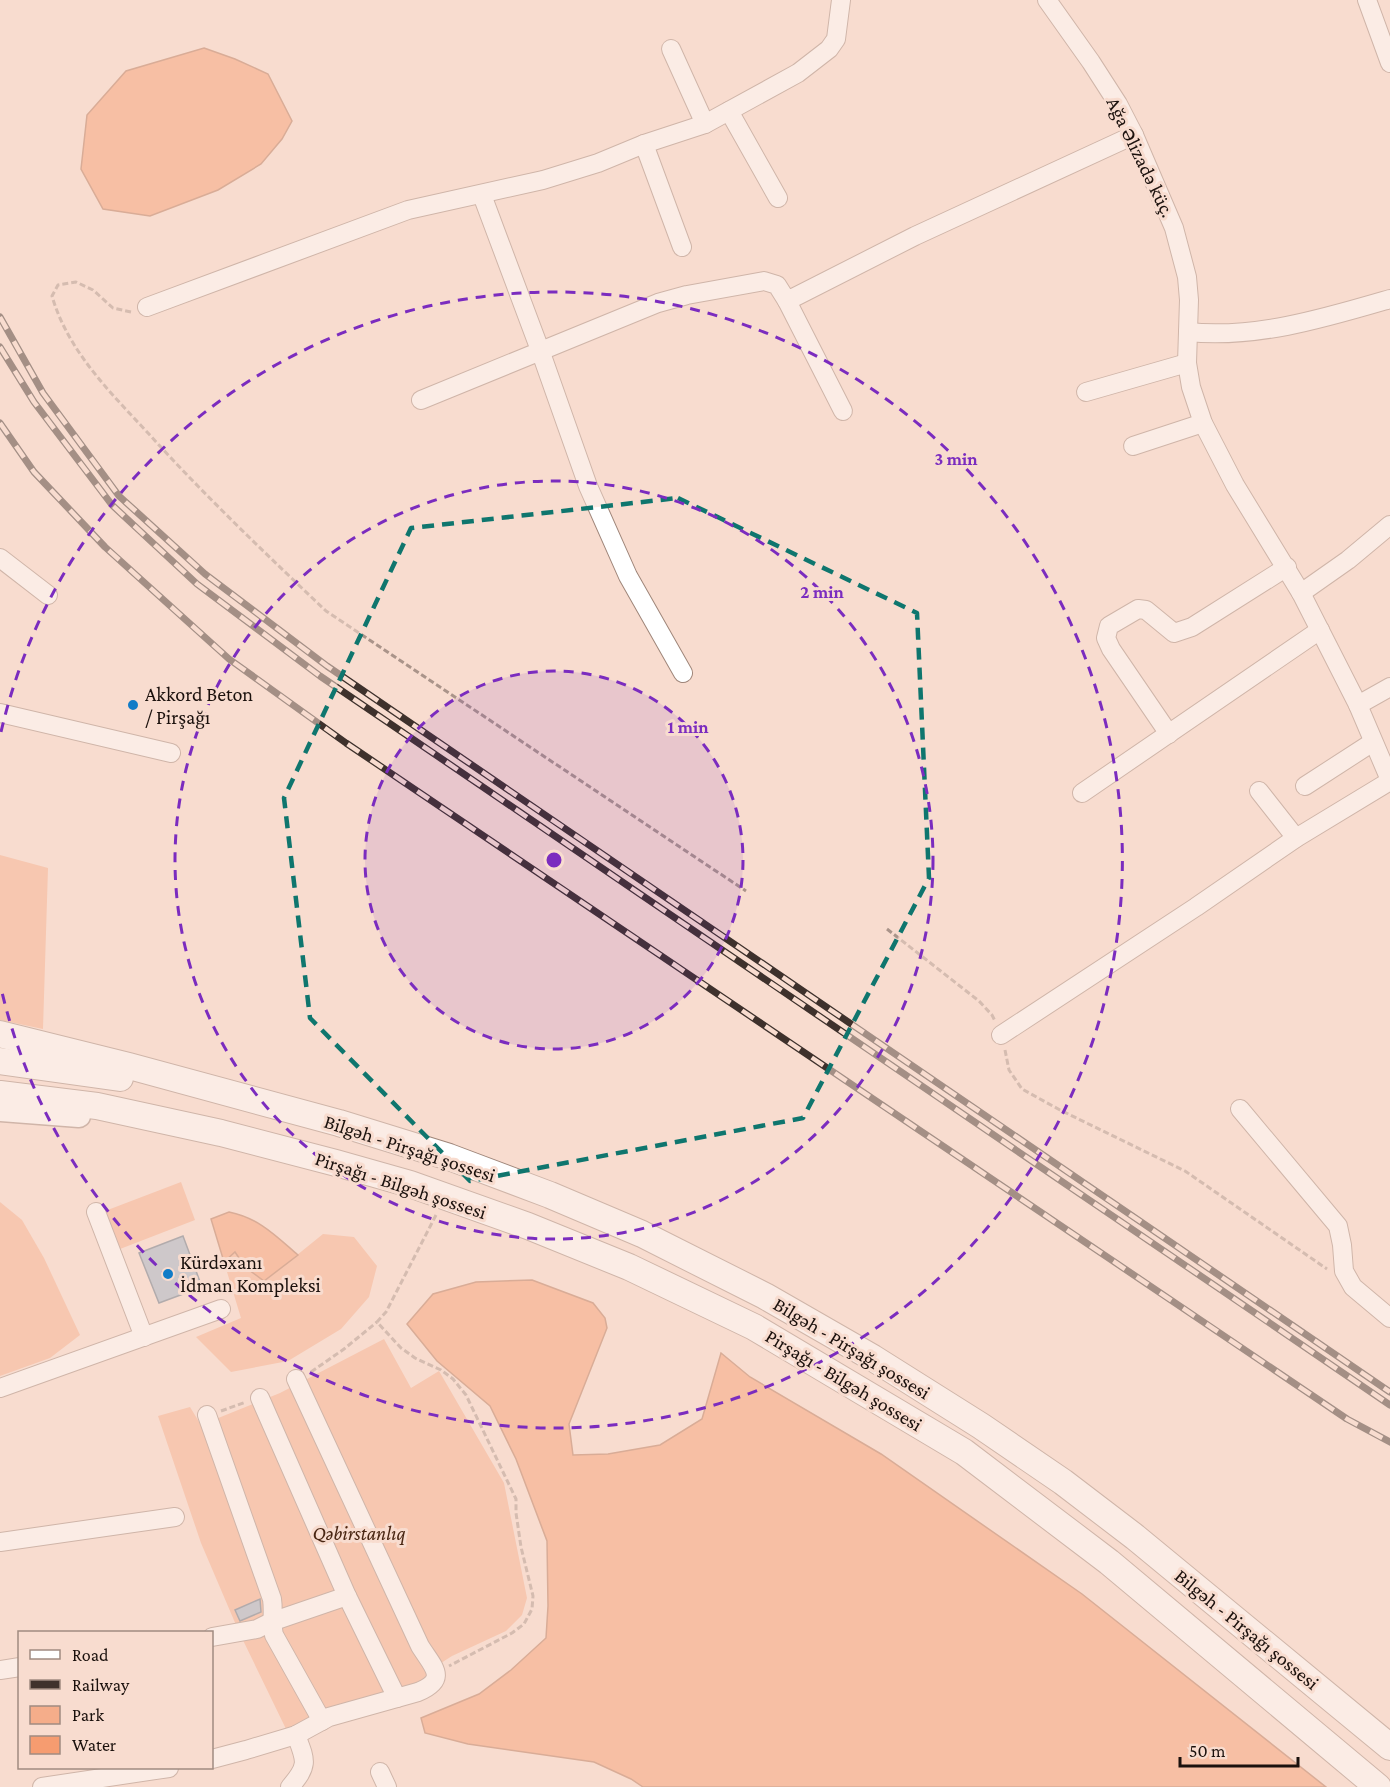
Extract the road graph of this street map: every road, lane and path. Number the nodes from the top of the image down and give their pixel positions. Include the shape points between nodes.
1 (841, 0) edge
2 (1047, 0) edge
3 (1367, 0) edge
4 (670, 49) dead end
5 (1390, 63) edge
6 (729, 111) junction
7 (705, 124) junction
8 (1134, 135) junction
9 (644, 144) junction
10 (482, 195) junction
11 (778, 198) dead end
12 (682, 247) dead end
13 (1390, 299) edge
14 (787, 301) junction
15 (147, 307) joint
16 (1188, 332) junction
17 (540, 350) junction
18 (1187, 363) junction
19 (1086, 392) dead end
20 (421, 400) dead end
21 (843, 411) dead end
22 (1203, 423) junction
23 (1133, 446) dead end
24 (1390, 525) edge
25 (0, 558) edge
26 (1287, 567) junction
27 (1301, 593) junction
28 (48, 596) dead end
29 (1320, 630) junction
30 (683, 673) dead end
31 (1390, 687) edge
32 (1358, 705) junction
33 (0, 713) edge
34 (1169, 734) junction
35 (1373, 742) junction
36 (171, 753) dead end
37 (1390, 780) edge
38 (1305, 786) dead end
39 (1259, 791) dead end
40 (1082, 793) dead end
41 (1296, 838) junction
42 (746, 891) dead end
43 (887, 929) dead end
44 (0, 1034) edge
45 (1001, 1035) junction
46 (0, 1061) edge
47 (0, 1094) edge
48 (233, 1094) junction
49 (1240, 1109) dead end
50 (0, 1110) edge
51 (221, 1133) junction
52 (445, 1197) junction
53 (96, 1212) dead end
54 (1353, 1287) junction
55 (221, 1309) dead end
56 (1390, 1318) edge
57 (144, 1337) junction
58 (296, 1379) dead end
59 (0, 1388) edge
60 (260, 1398) dead end
61 (207, 1415) dead end
62 (175, 1517) dead end
63 (0, 1542) edge
64 (347, 1596) junction
65 (271, 1622) junction
66 (213, 1637) edge
67 (18, 1667) edge
68 (0, 1670) edge
69 (437, 1672) junction
70 (397, 1698) junction
71 (322, 1721) junction
72 (296, 1735) junction
73 (1390, 1747) edge
74 (213, 1759) edge
75 (155, 1769) edge
76 (42, 1787) edge
77 (290, 1787) edge
78 (1378, 1787) edge

1 - 6 street via 836,39 829,49 798,73
2 - 8 street, Ağa Əlizadə küç. via 1091,62
3 - 5 street
4 - 7 street
6 - 7 street
6 - 11 street
7 - 9 street
8 - 14 street via 915,236
8 - 16 street, Ağa Əlizadə küç. via 1182,254 1189,300
9 - 10 street via 543,180
9 - 12 street
10 - 15 street via 408,210
10 - 17 street
13 - 16 street via 1282,326 1238,333
14 - 17 street via 777,285 764,281 687,295
14 - 21 street
15 - 42 path via 131,312 113,308 93,290 76,282 58,285 52,296 58,316 90,370 172,460 326,611
16 - 18 street, Ağa Əlizadə küç.
17 - 20 street
17 - 30 street via 593,496 628,576
18 - 19 street
18 - 22 street, Ağa Əlizadə küç.
22 - 23 street
22 - 26 street, Ağa Əlizadə küç. via 1235,486
24 - 27 street
25 - 28 street
26 - 27 street, Ağa Əlizadə küç.
26 - 34 street via 1192,627 1174,633 1146,610 1138,609 1109,626 1106,638 1111,649
27 - 29 street, Ağa Əlizadə küç.
29 - 32 street, Ağa Əlizadə küç.
29 - 34 street
31 - 32 street
32 - 35 street, Ağa Əlizadə küç.
33 - 36 street
34 - 40 street
35 - 37 street, Ağa Əlizadə küç.
35 - 38 street
37 - 41 street
39 - 41 street
41 - 45 street
43 - 45 path via 979,1001 992,1015
44 - 48 highway
45 - 54 path via 1009,1070 1022,1089 1185,1171
46 - 48 highway
47 - 51 highway, Pirşağı - Bilgəh şossesi via 97,1106
48 - 73 highway, Bilgəh - Pirşağı şossesi via 448,1157 550,1195 642,1234 775,1302 873,1358 1063,1482
49 - 54 street via 1338,1226 1344,1271
50 - 51 main road
51 - 52 highway, Pirşağı - Bilgəh şossesi
52 - 69 path via 377,1323 401,1348 441,1370 466,1395 516,1499 521,1547 533,1596 532,1610 524,1624
52 - 78 highway, Pirşağı - Bilgəh şossesi via 629,1267 754,1327 963,1452 1109,1562
53 - 57 street
54 - 56 street
55 - 57 street
57 - 59 street
58 - 69 street via 420,1646
60 - 64 street
61 - 65 street via 272,1599
62 - 63 street
64 - 65 street
64 - 70 street
65 - 66 street via 257,1629
65 - 71 street via 273,1635
67 - 68 street
69 - 70 street via 431,1687
70 - 71 street
71 - 72 street
72 - 74 street
72 - 77 street via 305,1765
75 - 76 street

